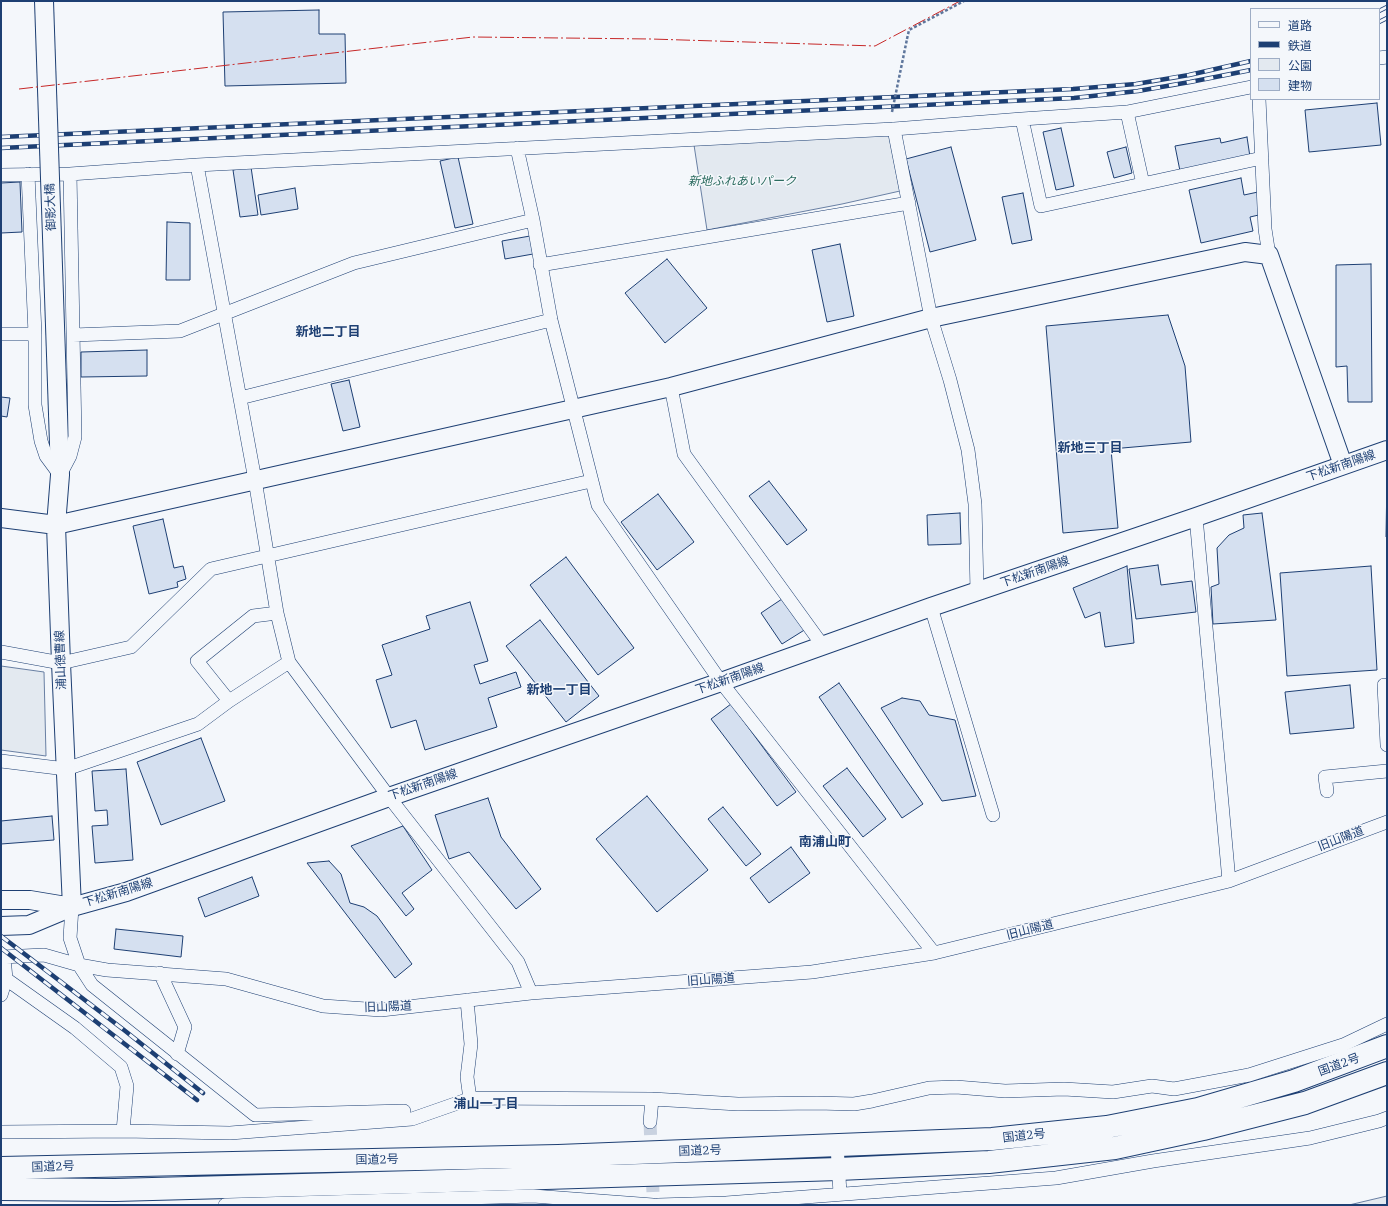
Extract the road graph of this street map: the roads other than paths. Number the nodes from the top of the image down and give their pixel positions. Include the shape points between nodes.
1 (44, 1) edge
2 (1250, 87) edge
3 (1259, 100) edge
4 (1127, 112) junction
5 (1022, 119) junction
6 (894, 129) junction
7 (517, 148) junction
8 (1262, 158) junction
9 (196, 165) junction
10 (28, 174) junction
11 (70, 174) junction
12 (1, 175) edge
13 (1143, 184) junction
14 (909, 203) junction
15 (533, 220) junction
16 (1269, 255) junction
17 (540, 265) junction
18 (224, 315) junction
19 (931, 318) junction
20 (550, 320) junction
21 (1, 334) edge
22 (35, 334) junction
23 (74, 335) junction
24 (671, 387) junction
25 (240, 398) junction
26 (573, 409) junction
27 (58, 414) joint
28 (1387, 450) edge
29 (1343, 465) junction
30 (60, 475) junction
31 (255, 480) junction
32 (591, 481) junction
33 (1196, 517) junction
34 (1, 518) edge
35 (56, 525) junction
36 (268, 557) junction
37 (977, 592) junction
38 (931, 607) junction
39 (277, 612) junction
40 (823, 646) junction
41 (1, 652) edge
42 (289, 662) junction
43 (61, 664) junction
44 (721, 682) junction
45 (1384, 685) dead end
46 (228, 701) junction
47 (1387, 745) edge
48 (1, 761) edge
49 (66, 770) junction
50 (1387, 771) edge
51 (1327, 791) dead end
52 (389, 797) junction
53 (993, 815) dead end
54 (1387, 822) edge
55 (1229, 881) junction
56 (1, 900) edge
57 (72, 907) junction
58 (1, 926) edge
59 (934, 953) junction
60 (3, 958) edge
61 (79, 965) junction
62 (160, 973) junction
63 (6, 978) junction
64 (531, 993) junction
65 (1, 995) edge
66 (467, 1000) junction
67 (1387, 1024) edge
68 (1387, 1046) edge
69 (1347, 1053) junction
70 (177, 1054) junction
71 (1387, 1073) edge
72 (470, 1099) junction
73 (652, 1099) junction
74 (1387, 1118) edge
75 (412, 1119) junction
76 (650, 1122) tunnel mouth
77 (123, 1131) junction
78 (1, 1132) edge
79 (837, 1146) junction
80 (1, 1168) edge
81 (839, 1169) junction
82 (1, 1189) edge
83 (840, 1193) junction
84 (534, 1201) edge
85 (653, 1201) edge
86 (225, 1205) edge
87 (658, 1205) edge

1 - 27 street, 御影大橋, bridge
2 - 4 street
3 - 8 street
4 - 5 street
4 - 13 street
5 - 6 street
5 - 13 street via 1041,206
6 - 7 street
6 - 14 street
7 - 9 street
7 - 15 street
8 - 13 street
8 - 16 street via 1265,229
9 - 11 street
9 - 18 street
10 - 11 street
10 - 12 street
10 - 22 street
11 - 23 street
14 - 17 street
14 - 19 street
15 - 17 street
15 - 18 street via 354,263
16 - 19 street via 1245,252
16 - 29 street
17 - 20 street
18 - 23 street via 180,331
18 - 25 street
19 - 24 street
19 - 37 street via 968,450 975,504
20 - 25 street
20 - 26 street
21 - 22 street
22 - 30 street via 35,405 41,442 46,456
23 - 30 street via 76,436 70,456
24 - 26 street
24 - 40 street via 684,454
25 - 31 street
26 - 31 street
26 - 32 street
27 - 30 street, 浦山徳曹線
28 - 29 street, 下松新南陽線
29 - 33 street, 下松新南陽線
30 - 35 street, 浦山徳曹線
31 - 35 street
31 - 36 street
32 - 36 street
32 - 44 street via 598,505
33 - 37 street, 下松新南陽線
33 - 55 street
34 - 35 street
35 - 43 street, 浦山徳曹線
36 - 39 street
36 - 43 street via 211,569 131,647
37 - 38 street, 下松新南陽線
38 - 40 street, 下松新南陽線
38 - 53 street
39 - 42 street
39 - 46 street via 253,616 197,661
40 - 44 street, 下松新南陽線
41 - 43 street
42 - 46 street
42 - 52 street
43 - 49 street, 浦山徳曹線
44 - 52 street, 下松新南陽線
44 - 59 street
45 - 47 street
46 - 49 street via 198,724
48 - 49 street
49 - 57 street, 浦山徳曹線
50 - 51 street via 1325,778
52 - 57 street, 下松新南陽線 via 126,892
52 - 64 street via 518,962
54 - 55 street, 旧山陽道
55 - 59 street, 旧山陽道
56 - 57 street, 下松新南陽線 via 30,900
57 - 58 street, 下松新南陽線 via 29,925
57 - 61 street via 70,938
59 - 64 street, 旧山陽道 via 812,972
60 - 61 street, 旧山陽道 via 44,955
60 - 63 street
61 - 62 street, 旧山陽道 via 107,970
61 - 70 street via 92,985
62 - 66 street, 旧山陽道 via 226,979 323,1006 381,1010
62 - 70 street via 185,1027
63 - 65 street
63 - 77 street via 75,1028 121,1067 127,1086
64 - 66 street, 旧山陽道
66 - 72 street via 471,1044 467,1077
67 - 69 street
68 - 69 highway, 国道2号
69 - 73 street via 1174,1089 1152,1086 1113,1092 929,1088 854,1104 738,1104
69 - 79 highway, 国道2号 via 1294,1081 1198,1109 1107,1127 992,1140
70 - 75 street via 255,1115 407,1111
71 - 81 highway, 国道2号 via 1305,1103 1115,1148 989,1162
72 - 73 street
72 - 75 street
73 - 76 street
74 - 83 street via 1310,1138 1056,1178
75 - 77 street via 230,1133
77 - 78 street
79 - 80 highway, 国道2号 via 558,1156
79 - 81 street
81 - 82 highway, 国道2号 via 115,1190
81 - 83 street
83 - 87 street via 726,1203
84 - 85 street
84 - 86 street

